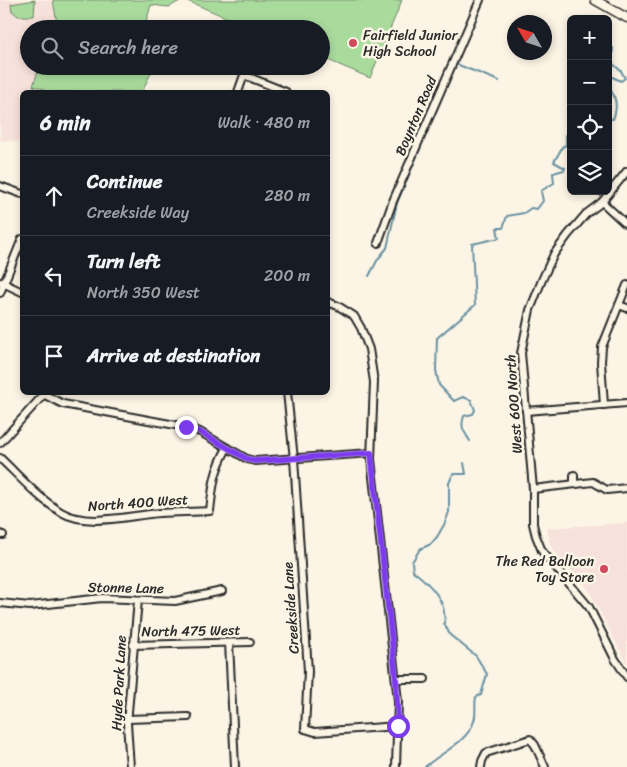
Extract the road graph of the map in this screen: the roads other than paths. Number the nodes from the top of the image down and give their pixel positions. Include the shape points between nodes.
1 (480, 0) edge
2 (595, 0) edge
3 (627, 18) edge
4 (244, 75) edge
5 (244, 75) edge
6 (239, 90) edge
7 (281, 90) edge
8 (627, 172) edge
9 (0, 186) edge
10 (20, 193) edge
11 (602, 202) junction
12 (627, 225) edge
13 (20, 243) edge
14 (378, 243) dead end
15 (2, 283) edge
16 (627, 285) edge
17 (20, 291) edge
18 (0, 293) edge
19 (330, 303) edge
20 (618, 305) junction
21 (627, 308) edge
22 (44, 395) edge
23 (47, 395) edge
24 (287, 395) edge
25 (627, 403) edge
26 (604, 405) junction
27 (526, 412) junction
28 (0, 443) edge
29 (227, 448) junction
30 (371, 453) junction
31 (0, 458) edge
32 (294, 459) junction
33 (574, 475) dead end
34 (574, 484) junction
35 (627, 488) edge
36 (533, 489) junction
37 (222, 591) dead end
38 (138, 600) junction
39 (0, 603) edge
40 (250, 642) dead end
41 (229, 643) junction
42 (133, 645) junction
43 (627, 677) edge
44 (425, 678) dead end
45 (396, 679) junction
46 (188, 717) dead end
47 (127, 719) junction
48 (398, 726) junction
49 (130, 767) edge
50 (235, 767) edge
51 (396, 767) edge
52 (481, 767) edge
53 (545, 767) edge

1 - 14 street, Boynton Road
2 - 3 street
4 - 6 street
5 - 7 street
8 - 11 street, West 600 North
9 - 10 street
11 - 12 street
11 - 27 street, West 600 North via 568,234 542,280 530,310 521,353
13 - 15 street
15 - 17 street
15 - 18 street
16 - 20 street
19 - 30 street via 354,316 368,349 374,382
20 - 21 street
20 - 26 street via 602,347
22 - 28 street
23 - 29 street via 63,404 186,427
24 - 32 street, Creekside Lane
25 - 26 street
26 - 27 street
27 - 36 street, West 600 North
29 - 31 street, North 400 West via 217,466 210,511 94,520 78,519 62,512 43,499
29 - 32 street via 255,461
30 - 32 street
30 - 45 street
32 - 48 street, Creekside Lane via 308,671 305,730
33 - 34 street
34 - 35 street via 593,482 607,490
34 - 36 street
36 - 43 street, West 600 North via 533,524 542,551 589,607
37 - 38 street, Stonne Lane via 176,602
38 - 39 street, Stonne Lane via 102,598 30,606
38 - 42 street, Hyde Park Lane
40 - 41 street, North 475 West
41 - 42 street, North 475 West
41 - 50 street
42 - 47 street, Hyde Park Lane
44 - 45 street
45 - 48 street
46 - 47 street
47 - 49 street, Hyde Park Lane
48 - 51 street
52 - 53 street via 486,753 530,739

